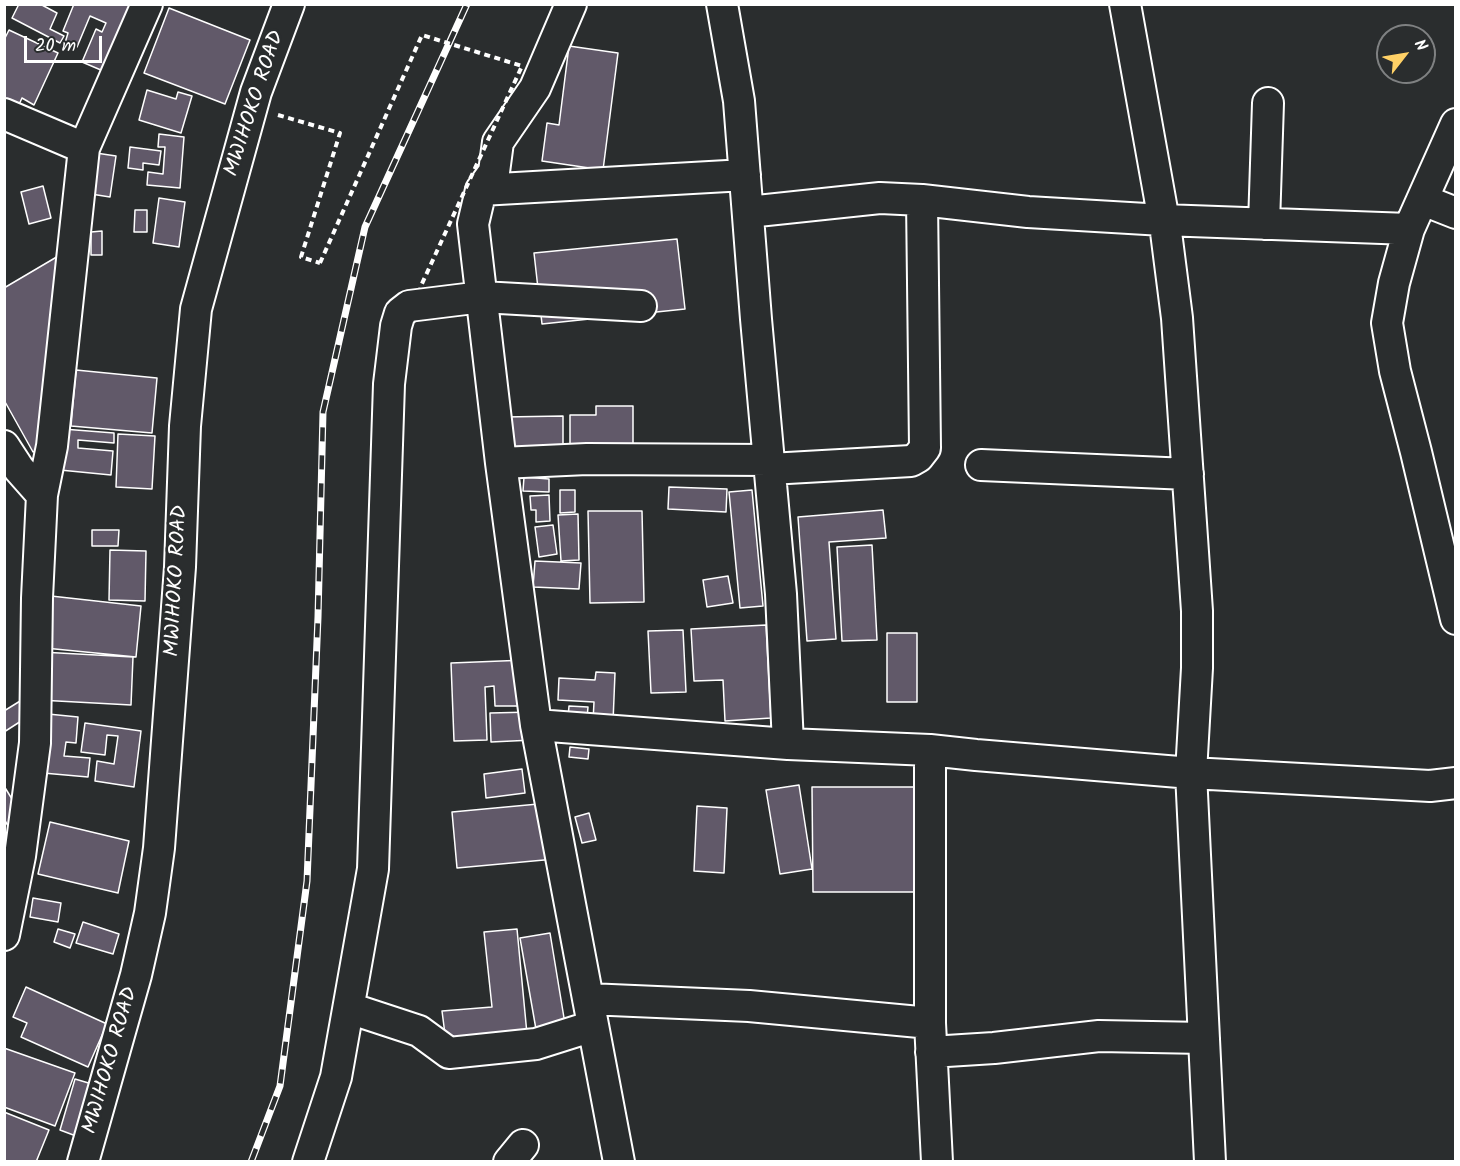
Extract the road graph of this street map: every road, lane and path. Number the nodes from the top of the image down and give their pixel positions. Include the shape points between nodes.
1 (147, 4) edge
2 (289, 4) edge
3 (571, 4) edge
4 (722, 4) edge
5 (1125, 4) edge
6 (1268, 103) dead end
7 (252, 107) junction
8 (4, 114) edge
9 (1455, 124) edge
10 (84, 148) junction
11 (745, 175) junction
12 (481, 190) junction
13 (922, 200) junction
14 (1423, 200) junction
15 (748, 212) junction
16 (1455, 213) edge
17 (1164, 220) junction
18 (1264, 224) junction
19 (1409, 229) junction
20 (420, 288) dead end
21 (482, 297) junction
22 (641, 306) dead end
23 (4, 446) edge
24 (501, 463) junction
25 (769, 465) junction
26 (981, 465) dead end
27 (1188, 474) junction
28 (42, 495) junction
29 (1455, 619) edge
30 (536, 725) junction
31 (788, 744) junction
32 (930, 750) junction
33 (1191, 773) junction
34 (1455, 783) edge
35 (4, 830) edge
36 (20, 856) junction
37 (4, 935) edge
38 (348, 1008) junction
39 (591, 1013) junction
40 (930, 1023) junction
41 (1204, 1038) junction
42 (931, 1052) junction
43 (82, 1161) edge
44 (308, 1161) edge
45 (619, 1161) edge
46 (937, 1161) edge
47 (1210, 1161) edge

1 - 10 street
2 - 7 street, MWIHOKO ROAD
3 - 12 street via 535,88 498,142 494,172
4 - 11 street via 739,101
5 - 17 street
6 - 18 street
7 - 20 path, bridge via 340,133 301,256 320,263 422,35 522,66
7 - 43 street, MWIHOKO ROAD via 196,309 185,426 180,567 160,837 150,913
8 - 10 street
9 - 14 street
10 - 28 street via 52,446
11 - 12 street
11 - 15 street
12 - 21 street via 473,224
13 - 15 street via 880,198
13 - 17 street via 1028,212
13 - 25 street via 925,448 911,461
14 - 16 street
14 - 19 street
15 - 25 street
17 - 18 street
17 - 27 street via 1178,318
18 - 19 street
19 - 29 street via 1387,324
21 - 22 street
21 - 24 street
21 - 38 street via 409,306 400,313 396,326 389,384 374,868
23 - 28 street
24 - 25 street via 586,459
24 - 30 street
25 - 31 street via 781,594
26 - 27 street
27 - 33 street via 1197,611
28 - 36 street via 35,743
30 - 31 street
30 - 39 street
31 - 32 street
32 - 33 street
32 - 40 street
33 - 34 street via 1430,786
33 - 41 street
35 - 36 street
36 - 37 street
38 - 39 street via 419,1031 449,1053 536,1044
38 - 44 street via 336,1077
39 - 40 street via 749,1006
39 - 45 street
40 - 42 street
41 - 42 street via 1099,1036
41 - 47 street
42 - 46 street

